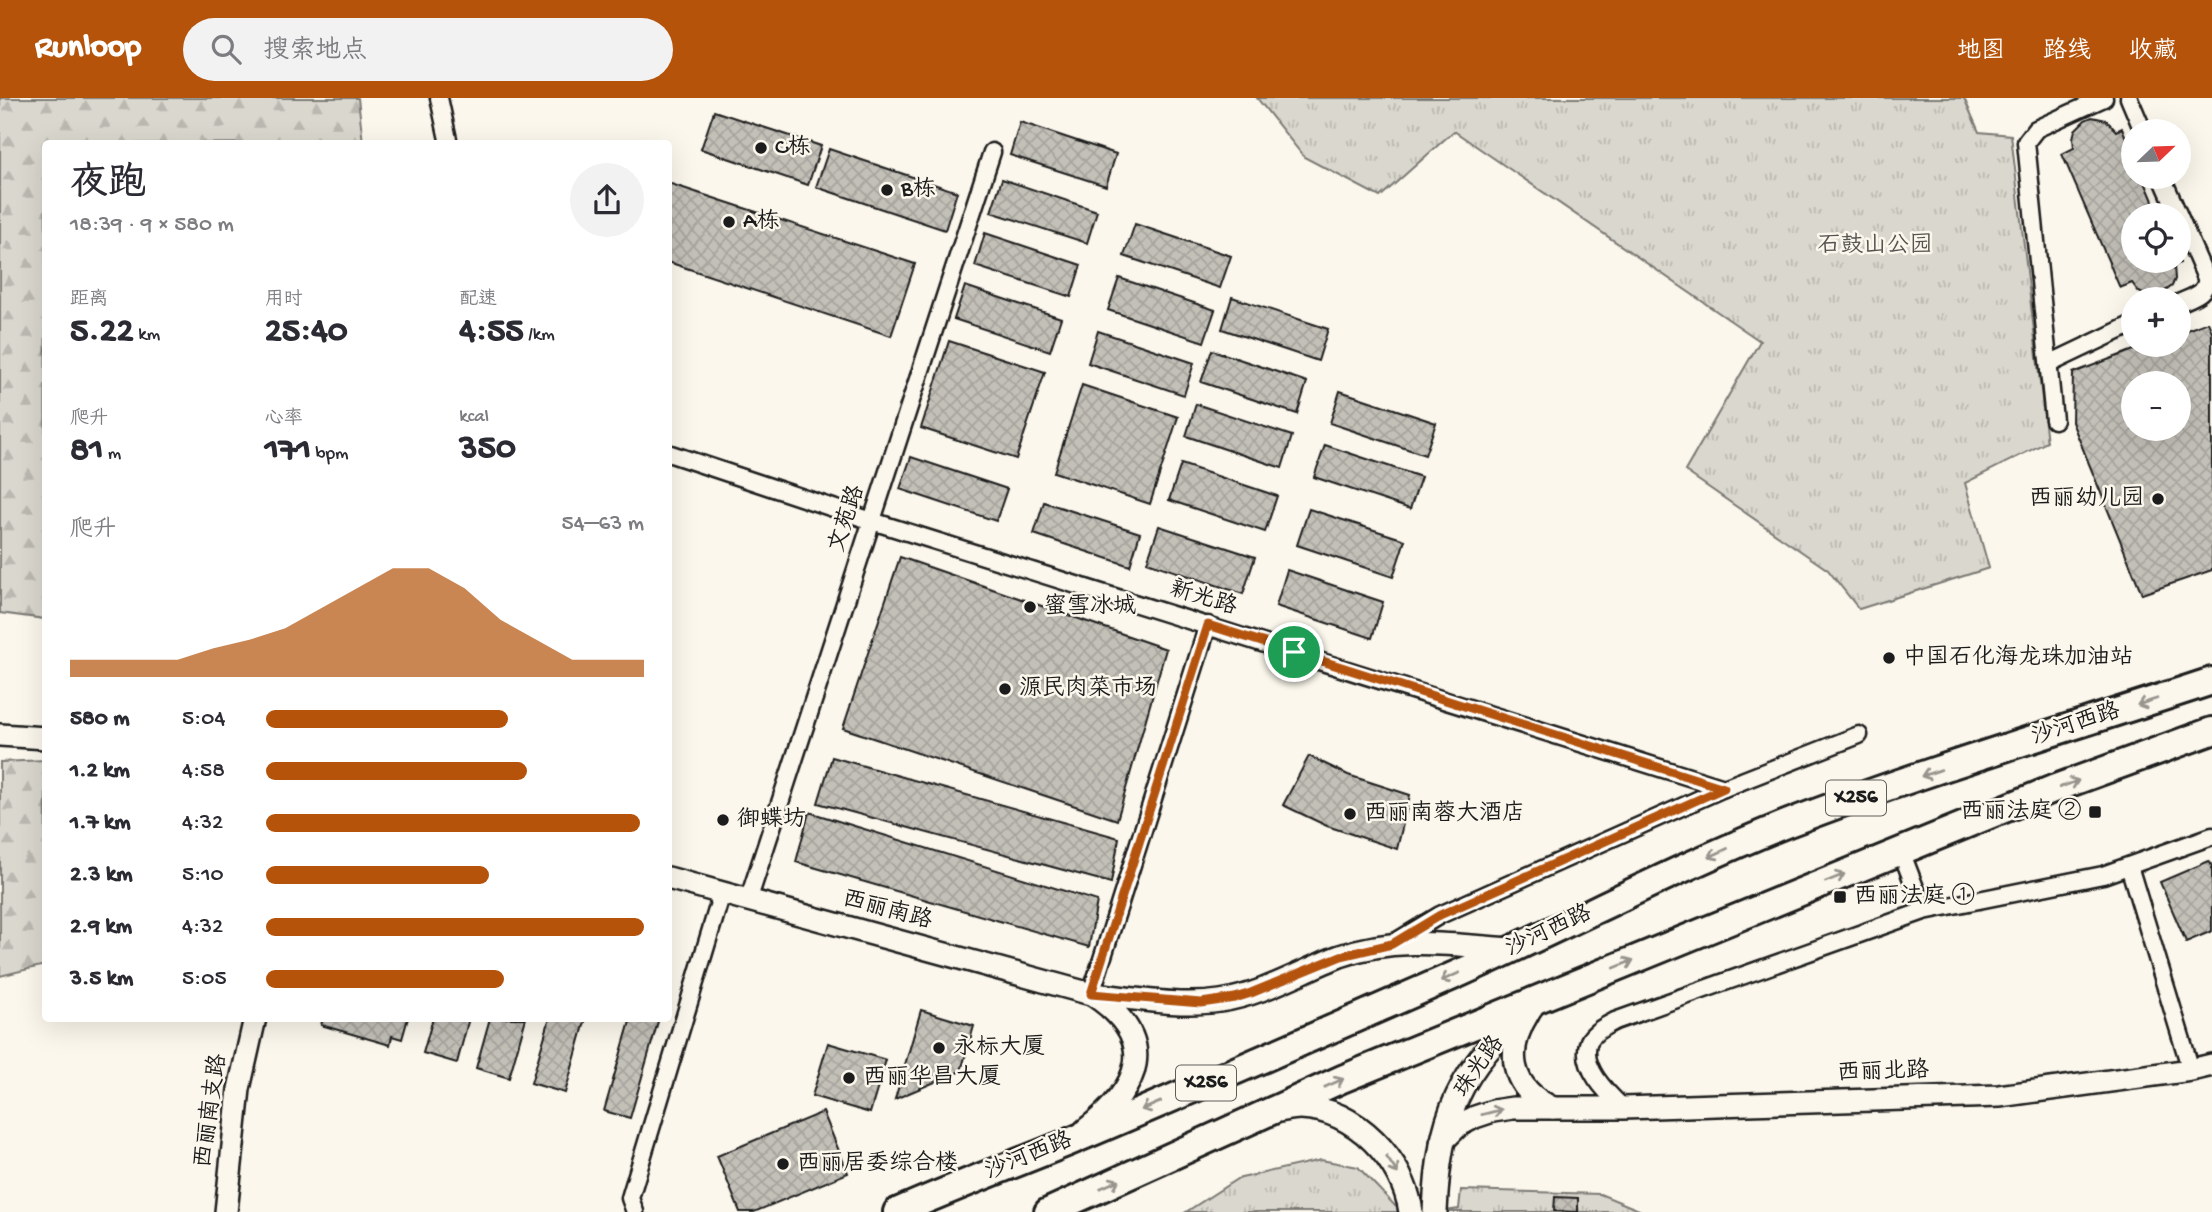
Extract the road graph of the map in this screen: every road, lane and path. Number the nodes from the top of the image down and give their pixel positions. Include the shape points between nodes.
1 (439, 98) edge
2 (2104, 98) edge
3 (2129, 98) edge
4 (2138, 119) edge
5 (448, 140) edge
6 (992, 152) dead end
7 (2167, 189) edge
8 (2191, 298) edge
9 (2121, 330) edge
10 (2049, 364) junction
11 (2054, 420) dead end
12 (672, 454) edge
13 (872, 520) junction
14 (1208, 625) junction
15 (2212, 681) edge
16 (1859, 734) dead end
17 (0, 735) edge
18 (2211, 736) edge
19 (42, 738) edge
20 (1724, 788) junction
21 (2212, 836) edge
22 (1901, 851) junction
23 (2129, 866) junction
24 (672, 879) edge
25 (722, 893) junction
26 (748, 901) junction
27 (1924, 911) junction
28 (1392, 944) junction
29 (1513, 949) junction
30 (1561, 990) junction
31 (1091, 994) junction
32 (1531, 1007) junction
33 (254, 1022) edge
34 (2212, 1065) edge
35 (2191, 1070) junction
36 (1553, 1108) junction
37 (1623, 1108) junction
38 (1272, 1111) junction
39 (1069, 1141) junction
40 (1441, 1143) junction
41 (226, 1212) edge
42 (635, 1212) edge
43 (897, 1212) edge
44 (1048, 1212) edge
45 (1410, 1212) edge
46 (1435, 1212) edge

1 - 5 street
2 - 10 street via 2036,129 2026,142
3 - 4 street
6 - 13 street, 文苑路
7 - 8 street via 2206,278 2203,292
9 - 10 street
10 - 11 street
12 - 13 street, 新光路
13 - 14 street, 新光路
13 - 26 street, 文苑路
14 - 20 street, 新光路
14 - 31 street
15 -> 29 main road, 沙河西路 / X256 via 1784,825
16 - 20 street
17 - 19 street
22 -> 18 main road, X256 via 2053,789
20 - 28 street via 1440,915
21 - 23 street
22 - 27 street
30 -> 22 main road, X256
23 - 27 street
23 - 35 street
24 - 25 street, 西丽南路
25 - 26 street, 西丽南路
25 - 42 street via 630,1198
26 - 31 street, 西丽南路
27 - 37 street via 1600,1030 1590,1040 1590,1064 1596,1078
28 - 29 street, 西丽南路
28 - 31 street, 西丽南路 via 1341,956 1251,993 1219,1001
29 -> 39 main road, 沙河西路 / X256
30 - 32 street, 珠光路
38 -> 30 main road, X256
31 - 39 street, 西丽南路 via 1123,1020 1136,1052 1135,1071 1121,1098
32 - 36 street via 1514,1041 1517,1071 1530,1094
32 - 40 main road, 珠光路 via 1468,1076 1449,1113
33 - 41 street, 西丽南支路 via 239,1089
34 - 35 street, 西丽北路
35 - 37 street, 西丽北路 via 1999,1096
36 - 37 street, 西丽北路
40 -> 36 street, 西丽北路 via 1458,1126 1493,1111
44 -> 38 main road, X256
38 -> 45 main road via 1301,1107 1350,1122 1389,1158 1409,1198
39 - 43 main road, 沙河西路 / X256
40 - 46 main road, 珠光路

